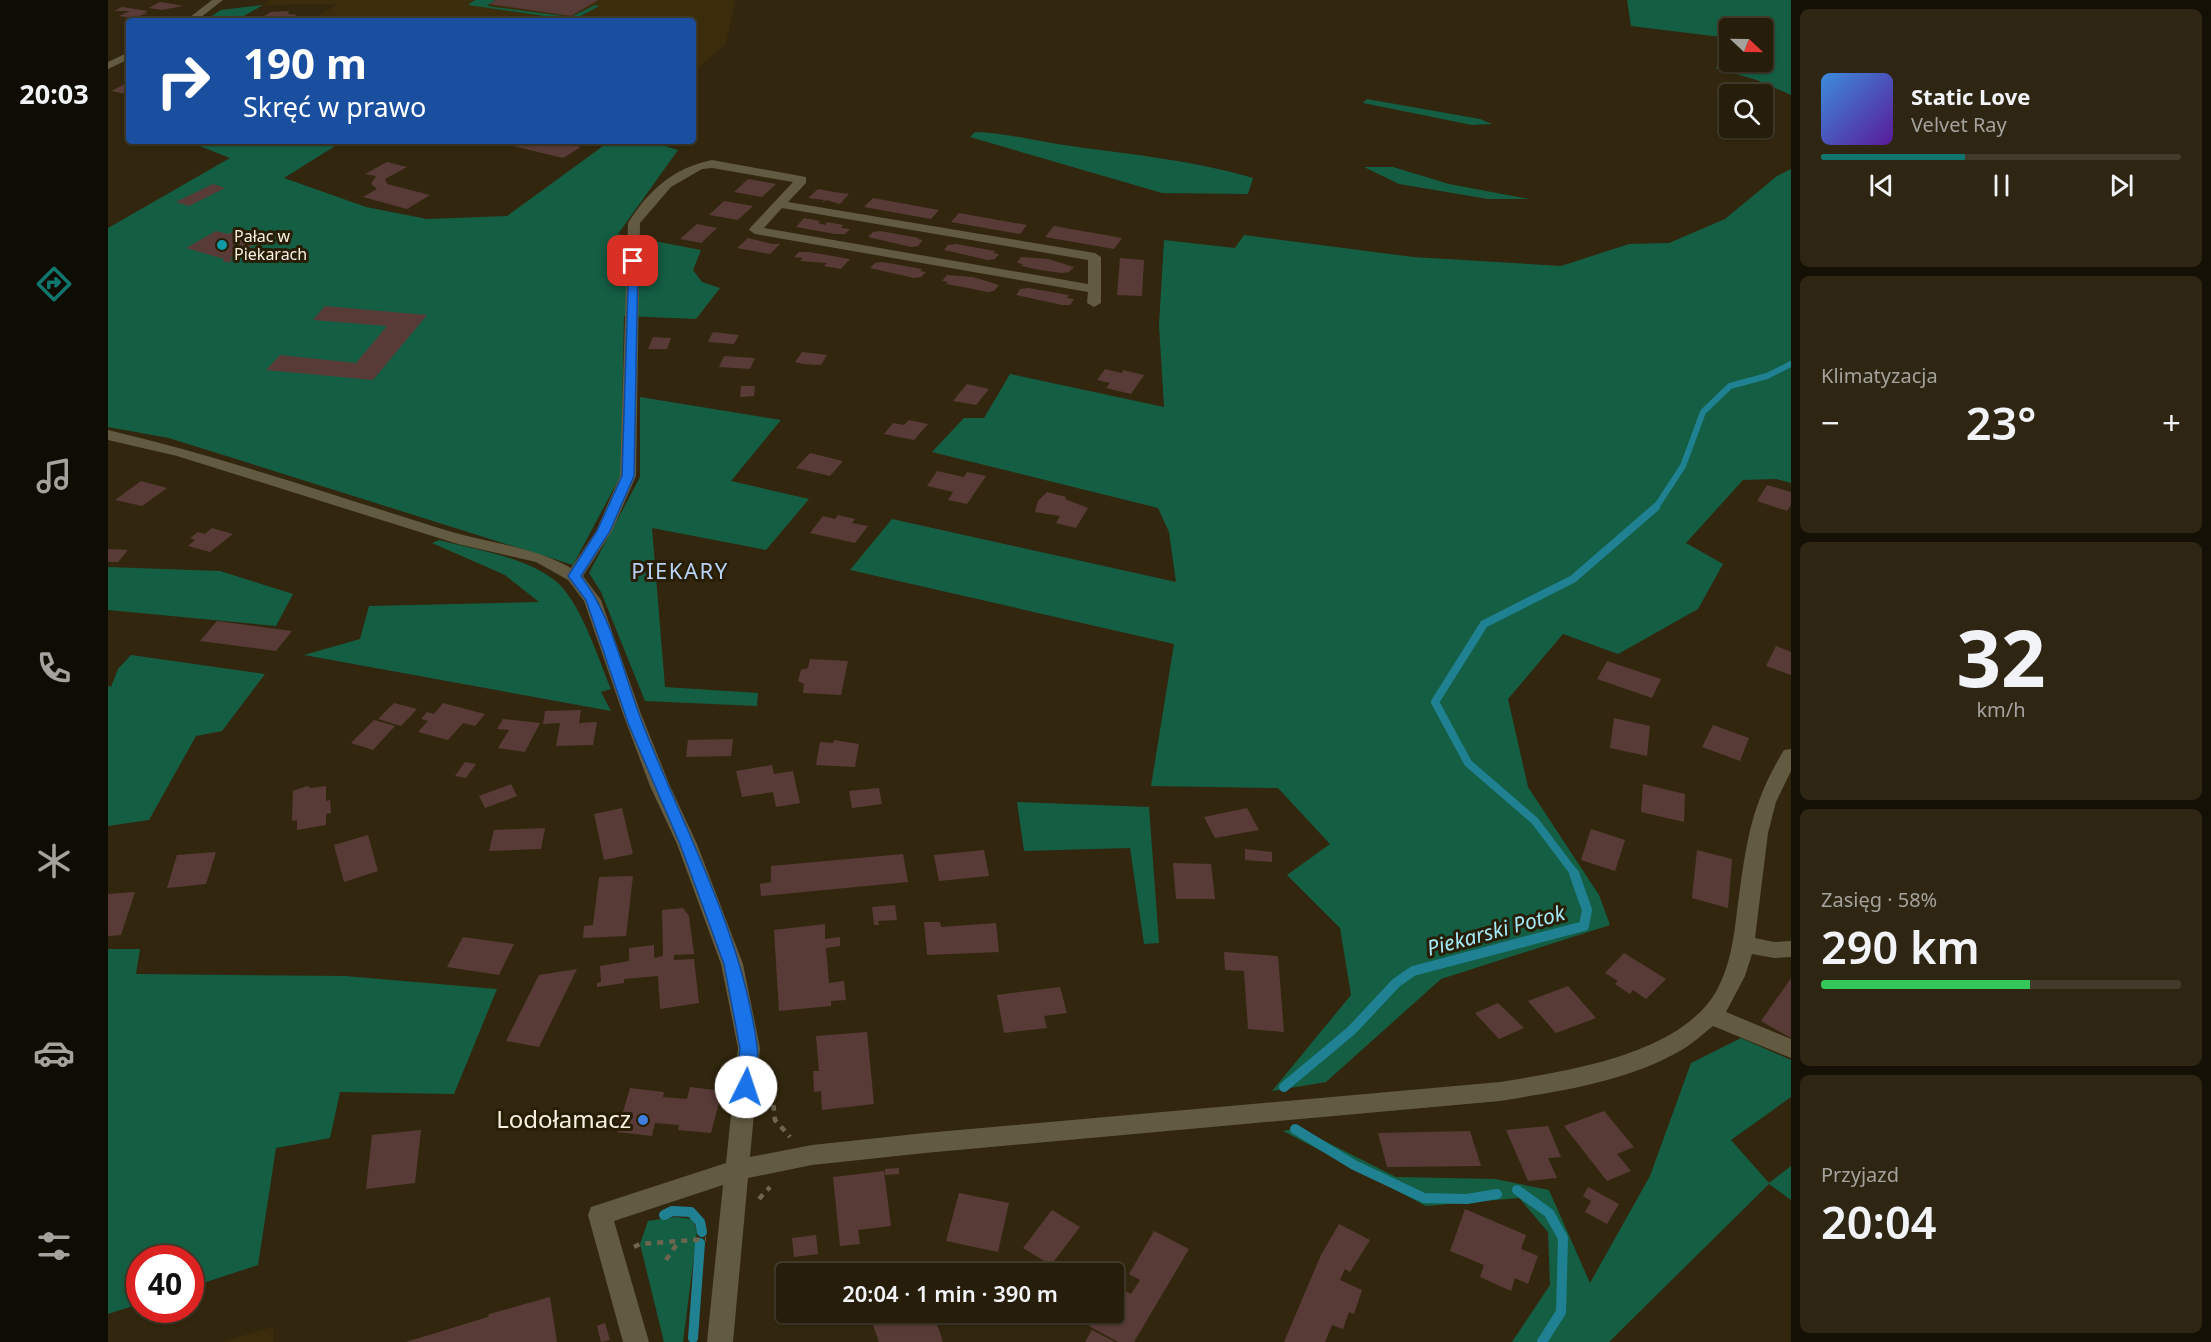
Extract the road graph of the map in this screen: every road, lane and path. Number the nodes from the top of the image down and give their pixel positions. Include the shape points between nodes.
1 (218, 0) edge
2 (194, 18) edge
3 (126, 57) edge
4 (108, 66) edge
5 (780, 204) junction
6 (1094, 289) junction
7 (1094, 303) dead end
8 (108, 435) edge
9 (574, 576) junction
10 (1791, 755) edge
11 (1742, 944) junction
12 (1791, 949) edge
13 (1711, 1015) junction
14 (1791, 1049) edge
15 (738, 1170) junction
16 (773, 1184) dead end
17 (757, 1204) dead end
18 (716, 1238) dead end
19 (679, 1241) junction
20 (613, 1257) junction
21 (666, 1260) dead end
22 (636, 1342) edge
23 (720, 1342) edge

1 - 2 street
3 - 4 street
5 - 6 street via 1095,257
5 - 6 street via 755,230
5 - 9 street via 802,180 706,164 685,170 648,201 634,223 628,476 604,531
6 - 7 street
8 - 9 street via 181,452 464,541 541,558
9 - 15 street via 592,600 635,723 687,844 732,964 749,1048
10 - 11 street via 1774,782 1758,832
11 - 12 street
11 - 13 street via 1732,982
13 - 14 street
13 - 15 street via 1682,1040 1600,1072 1504,1092 807,1156
15 - 20 street via 600,1215
15 - 23 street
16 - 17 path
18 - 19 path
19 - 20 path via 640,1244
19 - 21 path
20 - 22 street

